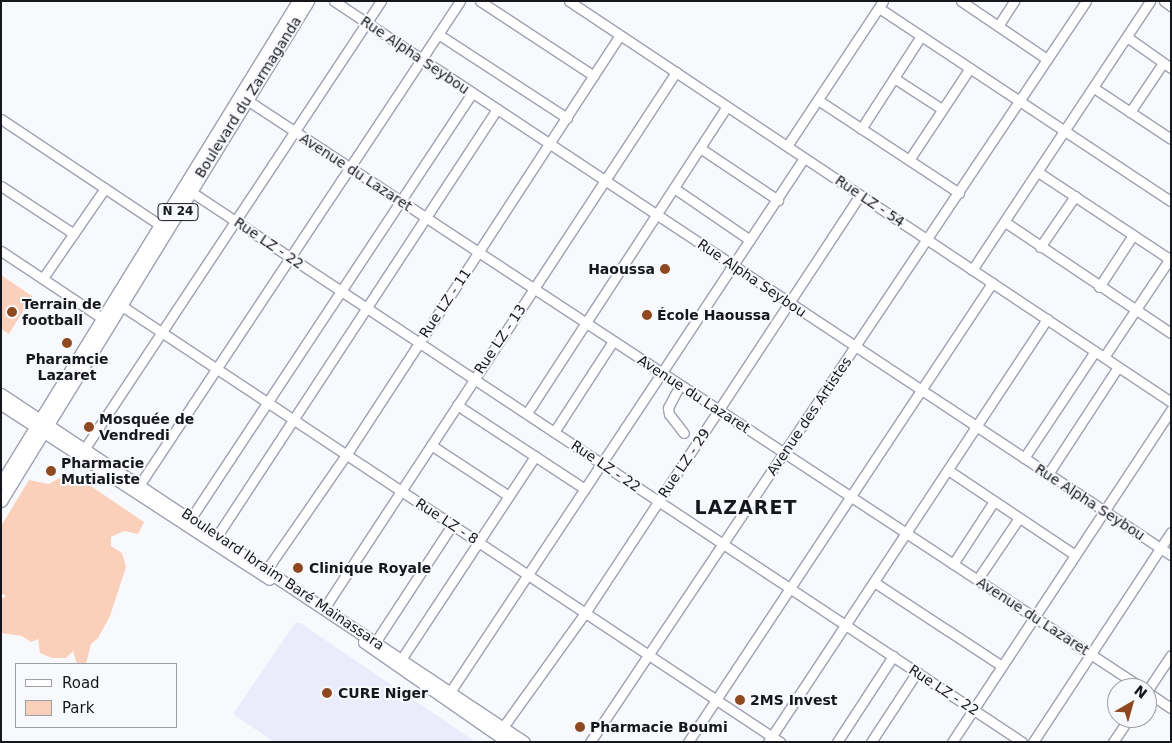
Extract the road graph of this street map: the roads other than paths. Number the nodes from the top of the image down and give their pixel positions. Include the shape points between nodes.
1 (298, 1) edge
2 (308, 1) edge
3 (334, 1) edge
4 (381, 1) edge
5 (460, 1) edge
6 (480, 1) edge
7 (569, 1) edge
8 (961, 1) edge
9 (1014, 1) edge
10 (1086, 1) edge
11 (1150, 1) edge
12 (1164, 1) edge
13 (881, 5) edge
14 (1171, 6) edge
15 (366, 23) junction
16 (998, 26) junction
17 (438, 34) junction
18 (620, 35) junction
19 (921, 36) junction
20 (1127, 37) junction
21 (1047, 59) junction
22 (422, 60) junction
23 (1167, 65) edge
24 (970, 68) junction
25 (676, 72) junction
26 (594, 76) junction
27 (894, 78) junction
28 (1094, 88) junction
29 (472, 93) junction
30 (247, 100) junction
31 (818, 100) junction
32 (1020, 100) junction
33 (727, 106) junction
34 (497, 109) junction
35 (942, 109) junction
36 (1130, 112) junction
37 (566, 118) junction
38 (1, 119) edge
39 (861, 129) junction
40 (1066, 129) junction
41 (294, 131) junction
42 (1171, 139) edge
43 (550, 144) junction
44 (787, 146) junction
45 (700, 148) junction
46 (804, 158) junction
47 (909, 160) junction
48 (350, 168) junction
49 (1038, 172) junction
50 (605, 181) junction
51 (1, 186) edge
52 (105, 188) junction
53 (674, 188) junction
54 (190, 192) junction
55 (959, 193) junction
56 (860, 195) junction
57 (1075, 196) junction
58 (778, 200) junction
59 (400, 201) junction
60 (1171, 201) edge
61 (656, 215) junction
62 (426, 218) junction
63 (236, 220) junction
64 (1005, 222) junction
65 (160, 225) junction
66 (74, 234) junction
67 (1133, 235) junction
68 (926, 239) junction
69 (750, 240) junction
70 (1040, 247) junction
71 (1, 251) edge
72 (478, 252) junction
73 (290, 257) junction
74 (1170, 258) edge
75 (733, 266) junction
76 (972, 270) junction
77 (43, 278) junction
78 (992, 283) junction
79 (1099, 287) junction
80 (534, 289) junction
81 (341, 290) junction
82 (118, 303) junction
83 (790, 303) junction
84 (367, 306) junction
85 (1135, 310) junction
86 (102, 318) junction
87 (1047, 319) junction
88 (586, 323) junction
89 (160, 330) junction
90 (1171, 333) edge
91 (419, 341) junction
92 (613, 341) junction
93 (855, 347) junction
94 (1095, 351) junction
95 (1104, 357) junction
96 (1118, 367) junction
97 (216, 368) junction
98 (660, 372) junction
99 (474, 378) junction
100 (680, 385) junction
101 (921, 390) junction
102 (1, 394) edge
103 (50, 402) junction
104 (1171, 402) edge
105 (267, 403) junction
106 (1, 404) edge
107 (458, 405) junction
108 (719, 410) junction
109 (1171, 410) edge
110 (21, 412) junction
111 (527, 413) junction
112 (292, 419) junction
113 (42, 425) junction
114 (976, 426) junction
115 (554, 432) junction
116 (684, 433) dead end
117 (28, 437) junction
118 (431, 445) junction
119 (85, 448) junction
120 (784, 453) junction
121 (346, 455) junction
122 (535, 456) junction
123 (1024, 458) junction
124 (603, 464) junction
125 (948, 470) junction
126 (1048, 474) junction
127 (1, 483) edge
128 (140, 484) junction
129 (585, 490) junction
130 (401, 491) junction
131 (509, 496) junction
132 (850, 496) junction
133 (1, 501) edge
134 (658, 501) junction
135 (994, 501) junction
136 (1104, 511) junction
137 (191, 518) junction
138 (1019, 518) junction
139 (452, 525) junction
140 (1171, 532) edge
141 (906, 533) junction
142 (217, 536) junction
143 (478, 542) junction
144 (721, 544) junction
145 (1160, 548) junction
146 (1075, 555) junction
147 (1171, 555) edge
148 (953, 564) junction
149 (266, 568) junction
150 (529, 575) junction
151 (977, 580) junction
152 (874, 582) junction
153 (791, 589) junction
154 (325, 606) junction
155 (585, 613) junction
156 (1034, 618) junction
157 (845, 624) junction
158 (376, 641) junction
159 (1090, 654) junction
160 (648, 655) junction
161 (1171, 655) edge
162 (893, 656) junction
163 (402, 658) junction
164 (1002, 666) junction
165 (916, 672) junction
166 (1127, 678) edge
167 (1156, 678) edge
168 (450, 692) junction
169 (1157, 698) edge
170 (717, 700) junction
171 (1171, 708) edge
172 (974, 709) junction
173 (1124, 728) edge
174 (503, 737) edge
175 (770, 739) edge
176 (1117, 740) edge
177 (524, 742) edge
178 (590, 742) edge
179 (688, 742) edge
180 (780, 742) edge
181 (836, 742) edge
182 (871, 742) edge
183 (952, 742) edge
184 (1022, 742) edge
185 (1033, 742) edge

1 - 65 main road, Boulevard du Zarmaganda / N 24
2 - 30 main road, Boulevard du Zarmaganda / N 24
3 - 15 street, Rue Alpha Seybou
4 - 15 street
5 - 17 street
6 - 26 street
7 - 18 street, Rue LZ - 54
8 - 16 street
9 - 16 street
10 - 21 street, Avenue des Artistes
11 - 20 street
12 - 14 street
13 - 19 street
13 - 31 street
15 - 22 street, Rue Alpha Seybou
15 - 41 street
16 - 21 street
17 - 22 street
17 - 37 street
18 - 25 street, Rue LZ - 54
18 - 26 street, Rue LZ - 11
19 - 24 street
19 - 27 street
20 - 23 street
20 - 28 street
21 - 32 street, Avenue des Artistes
22 - 29 street, Rue Alpha Seybou
22 - 48 street
23 - 36 street
24 - 32 street
24 - 35 street
25 - 33 street, Rue LZ - 54
25 - 50 street, Rue LZ - 13
26 - 37 street, Rue LZ - 11
27 - 35 street
27 - 39 street
28 - 36 street
28 - 40 street
29 - 34 street, Rue Alpha Seybou
29 - 59 street
30 - 41 street, Avenue du Lazaret
30 - 54 main road, Boulevard du Zarmaganda / N 24
31 - 39 street
31 - 44 street
32 - 40 street
32 - 55 street, Avenue des Artistes
33 - 44 street, Rue LZ - 54
33 - 45 street
34 - 43 street, Rue Alpha Seybou
34 - 62 street
35 - 47 street
36 - 42 street
37 - 43 street, Rue LZ - 11
38 - 52 street
39 - 47 street
40 - 49 street
40 - 60 street
41 - 48 street, Avenue du Lazaret
41 - 63 street
43 - 50 street, Rue Alpha Seybou
43 - 72 street, Rue LZ - 11
44 - 46 street, Rue LZ - 54
45 - 53 street
45 - 58 street
46 - 56 street, Rue LZ - 54
46 - 58 street
47 - 55 street
48 - 59 street, Avenue du Lazaret
48 - 73 street
49 - 57 street
49 - 64 street
50 - 61 street, Rue Alpha Seybou
50 - 80 street, Rue LZ - 13
51 - 66 street
52 - 65 street
52 - 66 street
53 - 61 street
53 - 69 street
54 - 63 street, Rue LZ - 22
54 - 82 main road, Boulevard du Zarmaganda / N 24
55 - 68 street, Avenue des Artistes
56 - 68 street, Rue LZ - 54
56 - 83 street, Rue LZ - 29
57 - 67 street
57 - 70 street
58 - 69 street
59 - 62 street, Avenue du Lazaret
59 - 81 street
61 - 75 street, Rue Alpha Seybou
61 - 88 street
62 - 72 street, Avenue du Lazaret
62 - 84 street
63 - 73 street, Rue LZ - 22
63 - 89 street
64 - 70 street
64 - 76 street
65 - 82 main road, Boulevard du Zarmaganda / N 24
66 - 77 street
67 - 74 street
67 - 79 street
68 - 76 street, Rue LZ - 54
68 - 93 street, Avenue des Artistes
69 - 75 street
70 - 79 street
71 - 77 street
72 - 80 street, Avenue du Lazaret
72 - 91 street, Rue LZ - 11
73 - 81 street, Rue LZ - 22
73 - 97 street
74 - 85 street
75 - 83 street, Rue Alpha Seybou
75 - 98 street
76 - 78 street, Rue LZ - 54
77 - 86 street
78 - 87 street, Rue LZ - 54
78 - 101 street
79 - 85 street
80 - 88 street, Avenue du Lazaret
80 - 99 street, Rue LZ - 13
81 - 84 street, Rue LZ - 22
81 - 105 street
82 - 86 main road, Boulevard du Zarmaganda / N 24
82 - 89 street, Rue LZ - 8
82 - 113 main road, Boulevard du Zarmaganda / N 24
83 - 93 street, Rue Alpha Seybou
83 - 108 street, Rue LZ - 29
84 - 91 street, Rue LZ - 22
84 - 112 street
85 - 90 street
85 - 95 street
86 - 103 main road, Boulevard du Zarmaganda / N 24
87 - 94 street, Rue LZ - 54
87 - 114 street
88 - 92 street, Avenue du Lazaret
88 - 111 street
89 - 97 street, Rue LZ - 8
89 - 119 street
91 - 99 street, Rue LZ - 22
91 - 121 street, Rue LZ - 11
92 - 98 street, Avenue du Lazaret
92 - 115 street
93 - 101 street, Rue Alpha Seybou
93 - 120 street, Avenue des Artistes
94 - 95 street, Rue LZ - 54
94 - 123 street
95 - 96 street, Rue LZ - 54
96 - 104 street, Rue LZ - 54
96 - 126 street
97 - 105 street, Rue LZ - 8
97 - 128 street
98 - 100 street, Avenue du Lazaret
98 - 124 street
99 - 107 street, Rue LZ - 13
99 - 111 street, Rue LZ - 22
100 - 108 street, Avenue du Lazaret
100 - 116 street via 668,408
101 - 114 street, Rue Alpha Seybou
101 - 132 street
102 - 110 main road
103 - 110 main road
103 - 113 main road, Boulevard du Zarmaganda / N 24
105 - 112 street, Rue LZ - 8
105 - 137 street
106 - 110 main road
107 - 118 street, Rue LZ - 13
107 - 122 street
108 - 120 street, Avenue du Lazaret
108 - 134 street, Rue LZ - 29
109 - 136 street
110 - 113 main road
110 - 117 main road
111 - 115 street, Rue LZ - 22
112 - 121 street, Rue LZ - 8
112 - 142 street
113 - 117 main road, Boulevard du Zarmaganda / N 24
113 - 119 main road, Boulevard Ibraim Baré Maïnassara
113 - 133 main road, Boulevard du Zarmaganda / N 24
113 - 174 main road, Boulevard Ibraim Baré Maïnassara
114 - 123 street, Rue Alpha Seybou
114 - 125 street
115 - 124 street, Rue LZ - 22
117 - 127 main road, Boulevard du Zarmaganda / N 24
118 - 130 street, Rue LZ - 13
118 - 131 street
119 - 128 main road, Boulevard Ibraim Baré Maïnassara
120 - 132 street, Avenue du Lazaret
120 - 144 street, Avenue des Artistes
121 - 130 street, Rue LZ - 8
121 - 149 street, Rue LZ - 11
122 - 129 street
122 - 131 street
123 - 126 street, Rue Alpha Seybou
124 - 129 street
124 - 134 street, Rue LZ - 22
125 - 135 street
125 - 141 street
126 - 136 street, Rue Alpha Seybou
128 - 137 main road, Boulevard Ibraim Baré Maïnassara
129 - 150 street
130 - 139 street, Rue LZ - 8
130 - 154 street, Rue LZ - 13
131 - 143 street
132 - 141 street, Avenue du Lazaret
132 - 153 street
134 - 144 street, Rue LZ - 22
134 - 155 street, Rue LZ - 29
135 - 138 street
135 - 148 street
136 - 145 street, Rue Alpha Seybou
136 - 146 street
137 - 142 main road, Boulevard Ibraim Baré Maïnassara
138 - 146 street
138 - 151 street
139 - 143 street, Rue LZ - 8
139 - 158 street
140 - 145 street
141 - 148 street, Avenue du Lazaret
141 - 152 street
142 - 149 main road, Boulevard Ibraim Baré Maïnassara
143 - 150 street, Rue LZ - 8
143 - 163 street
144 - 153 street, Rue LZ - 22
144 - 160 street, Avenue des Artistes
145 - 147 street, Rue Alpha Seybou
145 - 159 street
146 - 156 street
148 - 151 street, Avenue du Lazaret
149 - 154 main road, Boulevard Ibraim Baré Maïnassara
150 - 155 street, Rue LZ - 8
150 - 168 street
151 - 156 street, Avenue du Lazaret
152 - 157 street
152 - 164 street
153 - 157 street, Rue LZ - 22
153 - 170 street
154 - 158 main road, Boulevard Ibraim Baré Maïnassara
155 - 160 street, Rue LZ - 8
155 - 174 street, Rue LZ - 29
156 - 159 street, Avenue du Lazaret
156 - 164 street
157 - 162 street, Rue LZ - 22
157 - 175 street
158 - 163 main road, Boulevard Ibraim Baré Maïnassara
159 - 166 street, Avenue du Lazaret
159 - 185 street
160 - 170 street, Rue LZ - 8
160 - 178 street, Avenue des Artistes
161 - 167 street
162 - 165 street, Rue LZ - 22
162 - 181 street
163 - 168 main road, Boulevard Ibraim Baré Maïnassara
164 - 172 street
165 - 172 street, Rue LZ - 22
165 - 182 street
168 - 174 main road, Boulevard Ibraim Baré Maïnassara
169 - 171 street
170 - 175 street, Rue LZ - 8
170 - 179 street
172 - 183 street
172 - 184 street, Rue LZ - 22
173 - 176 street
174 - 177 main road, Boulevard Ibraim Baré Maïnassara
175 - 180 street, Rue LZ - 8

